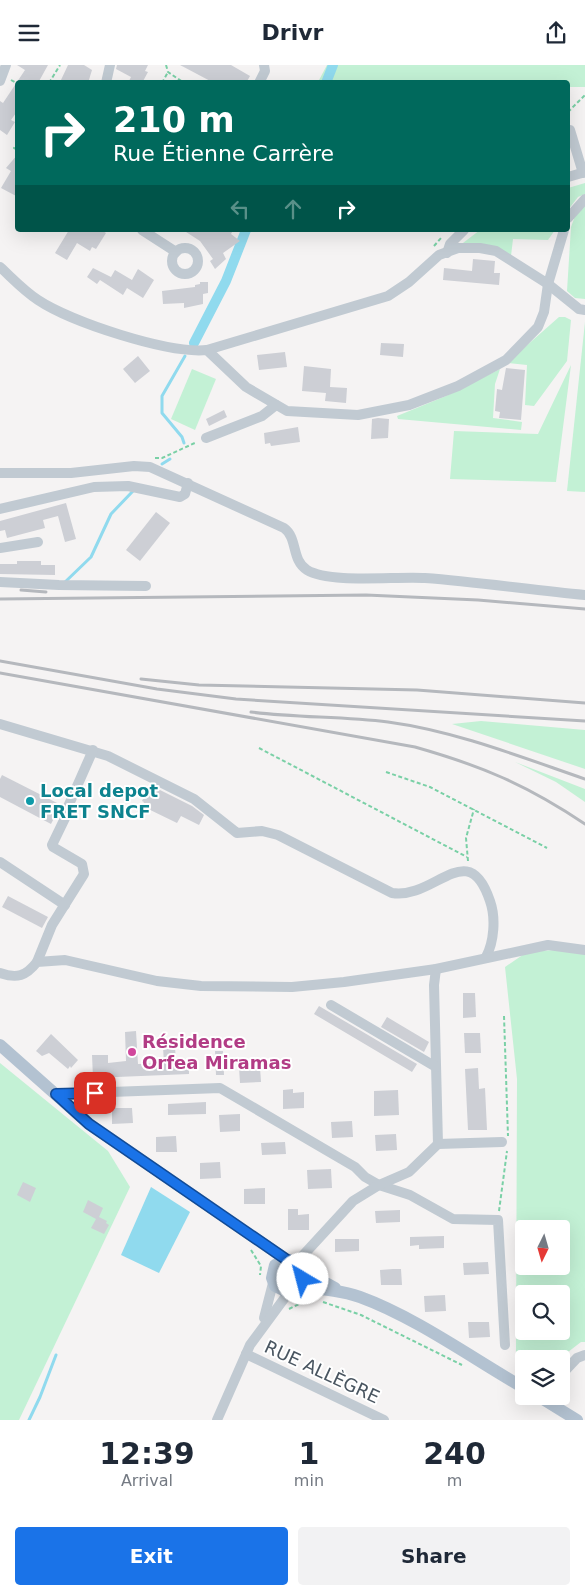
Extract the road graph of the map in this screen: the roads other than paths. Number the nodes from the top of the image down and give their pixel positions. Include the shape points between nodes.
1 (6, 65) edge
2 (110, 65) edge
3 (264, 65) edge
4 (107, 80) edge
5 (260, 80) edge
6 (0, 81) edge
7 (570, 131) dead end
8 (584, 172) edge
9 (570, 176) edge
10 (585, 199) edge
11 (570, 217) edge
12 (145, 232) edge
13 (462, 232) edge
14 (563, 232) edge
15 (176, 252) dead end
16 (447, 253) junction
17 (0, 267) edge
18 (548, 284) junction
19 (585, 309) edge
20 (207, 350) junction
21 (276, 405) junction
22 (206, 438) road end
23 (0, 473) edge
24 (188, 483) junction
25 (0, 509) edge
26 (38, 542) dead end
27 (0, 548) edge
28 (0, 582) edge
29 (146, 587) dead end
30 (585, 595) edge
31 (0, 724) edge
32 (93, 751) junction
33 (0, 862) edge
34 (65, 905) junction
35 (585, 950) edge
36 (486, 957) junction
37 (37, 962) junction
38 (436, 969) junction
39 (0, 973) edge
40 (331, 1005) dead end
41 (0, 1045) edge
42 (436, 1067) junction
43 (56, 1094) junction
44 (502, 1143) road end
45 (438, 1145) junction
46 (379, 1185) junction
47 (255, 1238) junction
48 (295, 1264) junction
49 (273, 1269) junction
50 (273, 1283) junction
51 (294, 1289) junction
52 (342, 1291) junction
53 (259, 1330) junction
54 (505, 1345) dead end
55 (246, 1354) junction
56 (585, 1355) edge
57 (570, 1365) edge
58 (515, 1383) edge
59 (553, 1405) edge
60 (217, 1420) edge
61 (384, 1420) edge
62 (577, 1420) edge

1 - 6 street
2 - 4 street
3 - 5 street
7 - 8 street
8 - 9 street
10 - 11 street
12 - 15 street
13 - 16 street via 450,244
14 - 18 street
16 - 18 street via 480,247 496,251
16 - 20 street via 439,255 388,296
17 - 20 street via 37,299 65,315 162,345
18 - 19 street via 579,309
18 - 21 street via 538,327 506,360 458,386 409,405 358,415 287,411
20 - 21 street via 246,387
21 - 22 street via 262,416
23 - 24 street via 71,473 143,466
24 - 25 street via 180,497 128,487 94,487
24 - 30 street via 284,528 291,534 300,563 311,572 338,577 424,578
26 - 27 street
28 - 29 street
31 - 32 street
32 - 34 street via 52,841 53,847 84,868 84,874
32 - 36 street via 194,799 237,833 262,831 278,835 392,893 420,891 450,873 470,871 482,882 492,906 492,939
33 - 34 street
34 - 37 street via 52,925
35 - 36 street via 548,945
36 - 38 street
37 - 38 street via 65,960 157,981 242,988 344,982
37 - 39 street via 26,974
38 - 42 street
40 - 42 street
41 - 43 main road
42 - 45 street
43 - 46 street via 220,1088 355,1167 364,1177
43 - 47 main road via 89,1124
44 - 45 street
45 - 46 street via 409,1172
46 - 48 street via 353,1201
46 - 54 street via 410,1195 453,1219 494,1219
47 - 48 main road
47 - 49 main road
48 - 49 main road via 279,1263
48 - 51 main road via 303,1279
48 - 52 main road
49 - 50 main road
50 - 51 main road via 279,1289
50 - 53 street
51 - 52 main road
51 - 53 street
52 - 58 main road via 403,1317
53 - 55 street
55 - 60 street
55 - 61 street, RUE ALLÈGRE
56 - 57 street
59 - 62 main road

